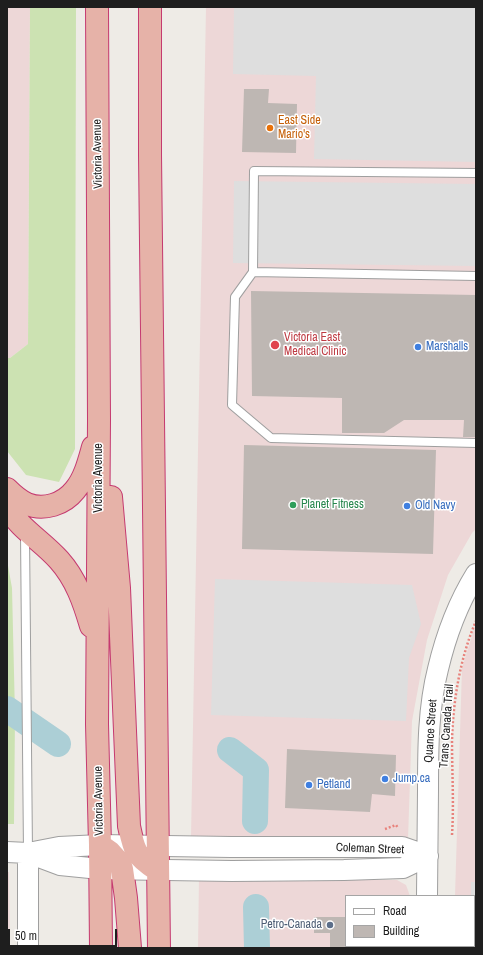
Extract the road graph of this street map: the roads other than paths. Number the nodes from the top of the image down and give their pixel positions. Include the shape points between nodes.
1 (96, 7) edge
2 (141, 7) edge
3 (150, 7) edge
4 (150, 155) junction
5 (476, 173) edge
6 (254, 272) junction
7 (476, 276) edge
8 (99, 420) junction
9 (476, 443) edge
10 (7, 490) edge
11 (7, 507) edge
12 (25, 529) junction
13 (476, 574) edge
14 (97, 650) junction
15 (100, 845) junction
16 (133, 846) junction
17 (157, 846) junction
18 (7, 852) edge
19 (28, 853) junction
20 (428, 856) junction
21 (100, 869) junction
22 (122, 869) junction
23 (158, 870) junction
24 (427, 895) edge
25 (28, 948) edge
26 (101, 948) edge
27 (130, 948) edge
28 (159, 948) edge

1 - 8 highway, Victoria Avenue
2 - 4 highway
3 - 4 highway
4 - 17 highway
5 - 6 lane via 254,171
6 - 7 lane
6 - 9 lane via 235,297 232,406 271,438
8 - 10 highway via 84,474 75,491 63,501 51,506 38,507 27,504
8 - 14 highway, Victoria Avenue
8 - 16 highway via 112,504 129,826
11 - 12 highway
12 - 14 highway via 58,560 76,585 83,600
12 - 19 lane
13 - 20 street, Quance Street via 464,594 437,670 429,734
14 - 15 highway, Victoria Avenue
15 - 16 street, Coleman Street
15 - 19 street, Coleman Street via 59,847
15 - 21 highway, Victoria Avenue
15 - 22 highway via 118,860
16 - 17 street, Coleman Street
16 - 23 highway via 138,856
17 - 20 street, Coleman Street via 402,847
17 - 23 highway
18 - 19 street
19 - 21 street, Coleman Street via 60,865
19 - 25 street
20 - 23 street, Coleman Street via 403,868 232,872
20 - 24 street, Quance Street
21 - 22 street, Coleman Street
21 - 26 highway, Victoria Avenue
22 - 23 street, Coleman Street
22 - 27 highway
23 - 28 highway

